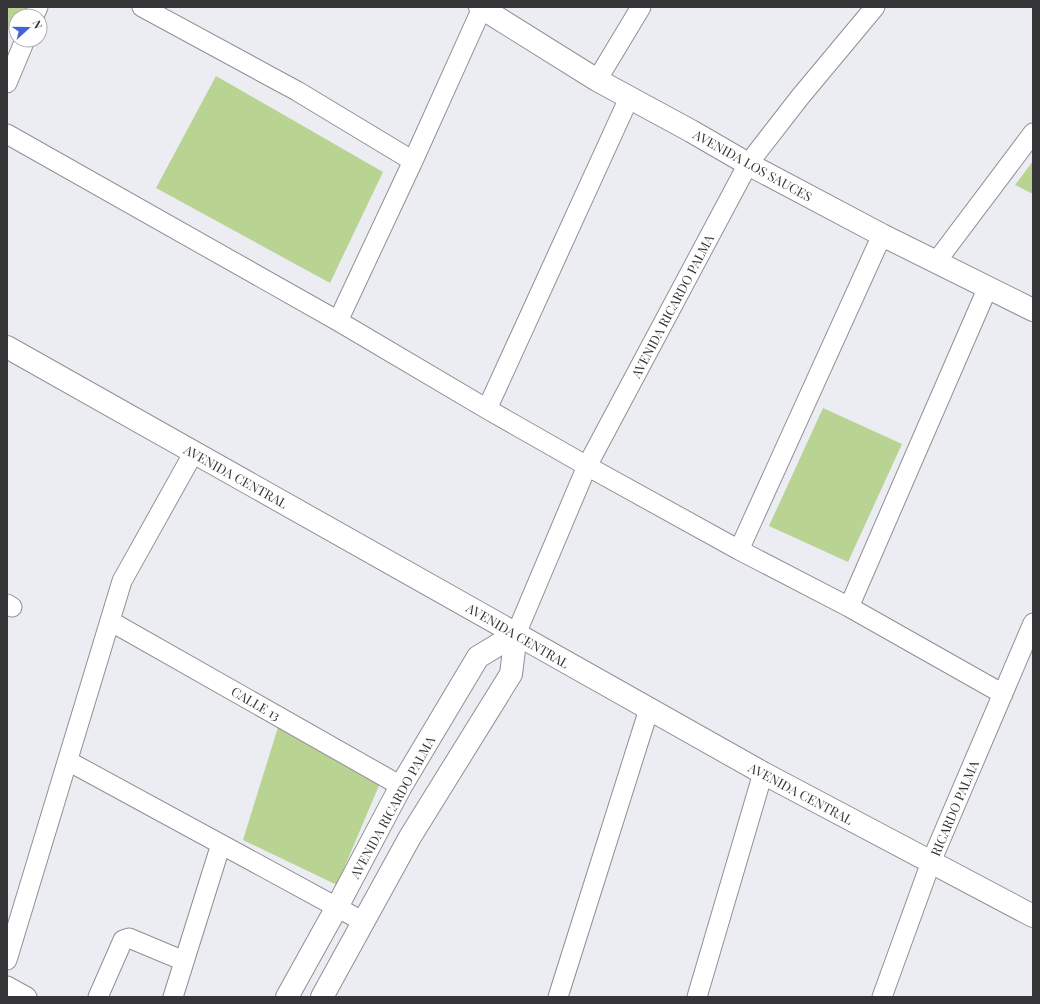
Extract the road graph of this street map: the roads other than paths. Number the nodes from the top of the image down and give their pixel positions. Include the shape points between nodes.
1 (142, 7) edge
2 (642, 7) edge
3 (875, 7) edge
4 (481, 8) edge
5 (22, 48) edge
6 (597, 80) junction
7 (7, 83) edge
8 (629, 98) junction
9 (1033, 133) edge
10 (7, 134) edge
11 (413, 161) junction
12 (748, 164) junction
13 (882, 234) junction
14 (936, 262) junction
15 (988, 287) junction
16 (1033, 310) edge
17 (338, 321) junction
18 (7, 347) edge
19 (486, 409) junction
20 (194, 452) junction
21 (587, 466) junction
22 (739, 550) junction
23 (849, 607) junction
24 (110, 621) junction
25 (1033, 623) edge
26 (516, 634) junction
27 (1003, 694) junction
28 (649, 709) junction
29 (68, 761) junction
30 (763, 773) junction
31 (401, 786) junction
32 (221, 844) junction
33 (931, 862) junction
34 (337, 907) junction
35 (1033, 916) edge
36 (364, 922) junction
37 (7, 960) edge
38 (184, 961) junction
39 (7, 986) edge
40 (27, 997) edge
41 (98, 997) edge
42 (173, 997) edge
43 (287, 997) edge
44 (322, 997) edge
45 (558, 997) edge
46 (697, 997) edge
47 (882, 997) edge

1 - 11 street via 297,91
2 - 6 street
3 - 12 street, AVENIDA RICARDO PALMA
4 - 6 street, AVENIDA LOS SAUCES
4 - 11 street
5 - 7 street
6 - 8 street, AVENIDA LOS SAUCES
8 - 12 street, AVENIDA LOS SAUCES
8 - 19 street
9 - 14 street
10 - 17 street
11 - 17 street
12 - 13 street, AVENIDA LOS SAUCES
12 - 21 street, AVENIDA RICARDO PALMA
13 - 14 street, AVENIDA LOS SAUCES
13 - 22 street
14 - 15 street, AVENIDA LOS SAUCES
15 - 16 street, AVENIDA LOS SAUCES
15 - 23 street
17 - 19 street
18 - 20 street, AVENIDA CENTRAL
19 - 21 street
20 - 24 street via 122,581
20 - 26 street, AVENIDA CENTRAL
21 - 22 street
21 - 26 street, AVENIDA RICARDO PALMA
22 - 23 street
23 - 27 street
24 - 29 street
24 - 31 street, CALLE 13
25 - 27 street, RICARDO PALMA
26 - 28 street, AVENIDA CENTRAL
26 - 31 street, AVENIDA RICARDO PALMA via 478,657
26 - 36 street, AVENIDA RICARDO PALMA via 511,674 410,837
27 - 33 street, RICARDO PALMA
28 - 30 street, AVENIDA CENTRAL
28 - 45 street
29 - 32 street
29 - 37 street
30 - 33 street, AVENIDA CENTRAL
30 - 46 street
31 - 34 street, AVENIDA RICARDO PALMA
32 - 34 street
32 - 38 street
33 - 35 street, AVENIDA CENTRAL
33 - 47 street, RICARDO PALMA
34 - 36 street
34 - 43 street, AVENIDA RICARDO PALMA
36 - 44 street, AVENIDA RICARDO PALMA
38 - 41 street via 129,938 123,940
38 - 42 street
39 - 40 street

